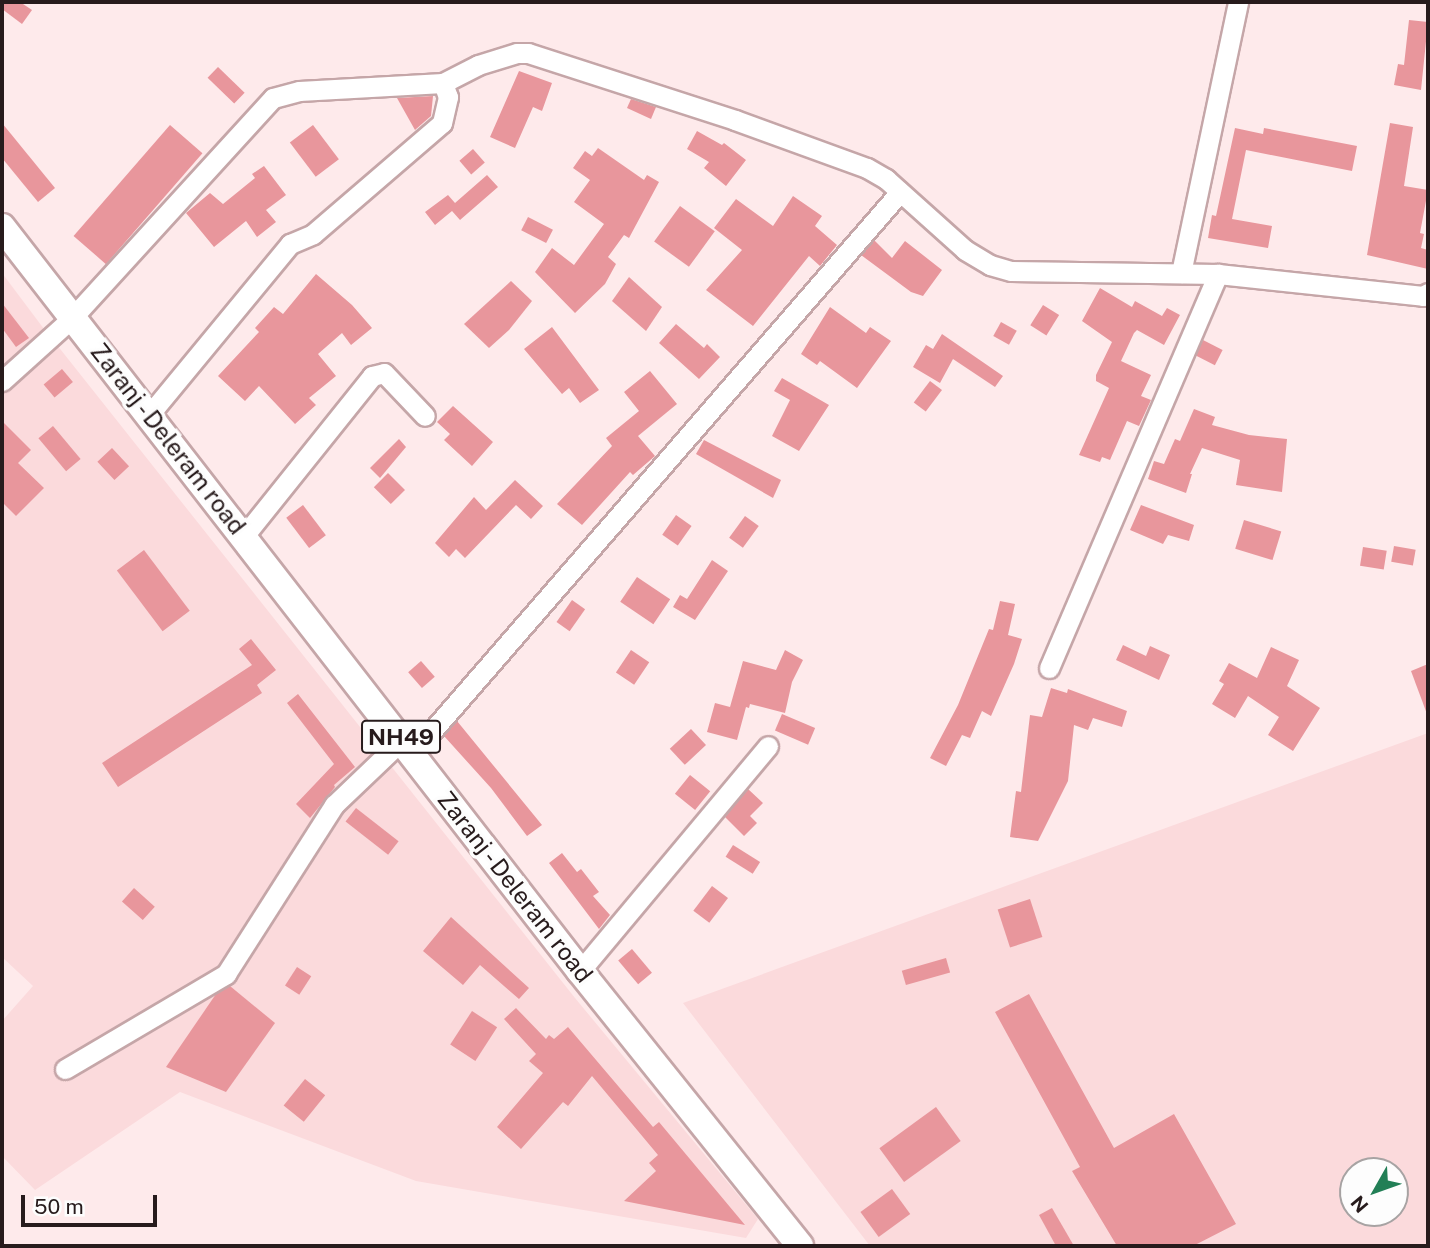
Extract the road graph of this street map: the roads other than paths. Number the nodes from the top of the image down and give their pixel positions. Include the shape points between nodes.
1 (1238, 2) edge
2 (443, 83) junction
3 (900, 192) junction
4 (2, 227) edge
5 (1181, 273) junction
6 (1218, 274) junction
7 (1428, 293) edge
8 (72, 318) junction
9 (2, 381) edge
10 (149, 415) junction
11 (425, 416) dead end
12 (244, 536) junction
13 (1049, 668) dead end
14 (408, 746) junction
15 (768, 746) dead end
16 (580, 971) junction
17 (65, 1069) dead end
18 (800, 1246) edge

1 - 5 street
2 - 3 street via 508,54 528,53 867,168
2 - 8 street via 299,91 273,98
2 - 10 street via 448,97 442,124 313,234 290,244
3 - 5 street via 965,250 990,265 1011,271
3 - 14 street
4 - 8 highway, Zaranj - Deleram road / NH49
5 - 6 street
6 - 7 street
6 - 13 street
8 - 9 street
8 - 10 highway, Zaranj - Deleram road / NH49
10 - 12 highway, Zaranj - Deleram road / NH49
11 - 12 street via 384,373 372,376
12 - 14 highway, Zaranj - Deleram road / NH49
14 - 16 highway, Zaranj - Deleram road / NH49
14 - 17 street via 334,805 226,974
15 - 16 street
16 - 18 highway, Zaranj - Deleram road / NH49

